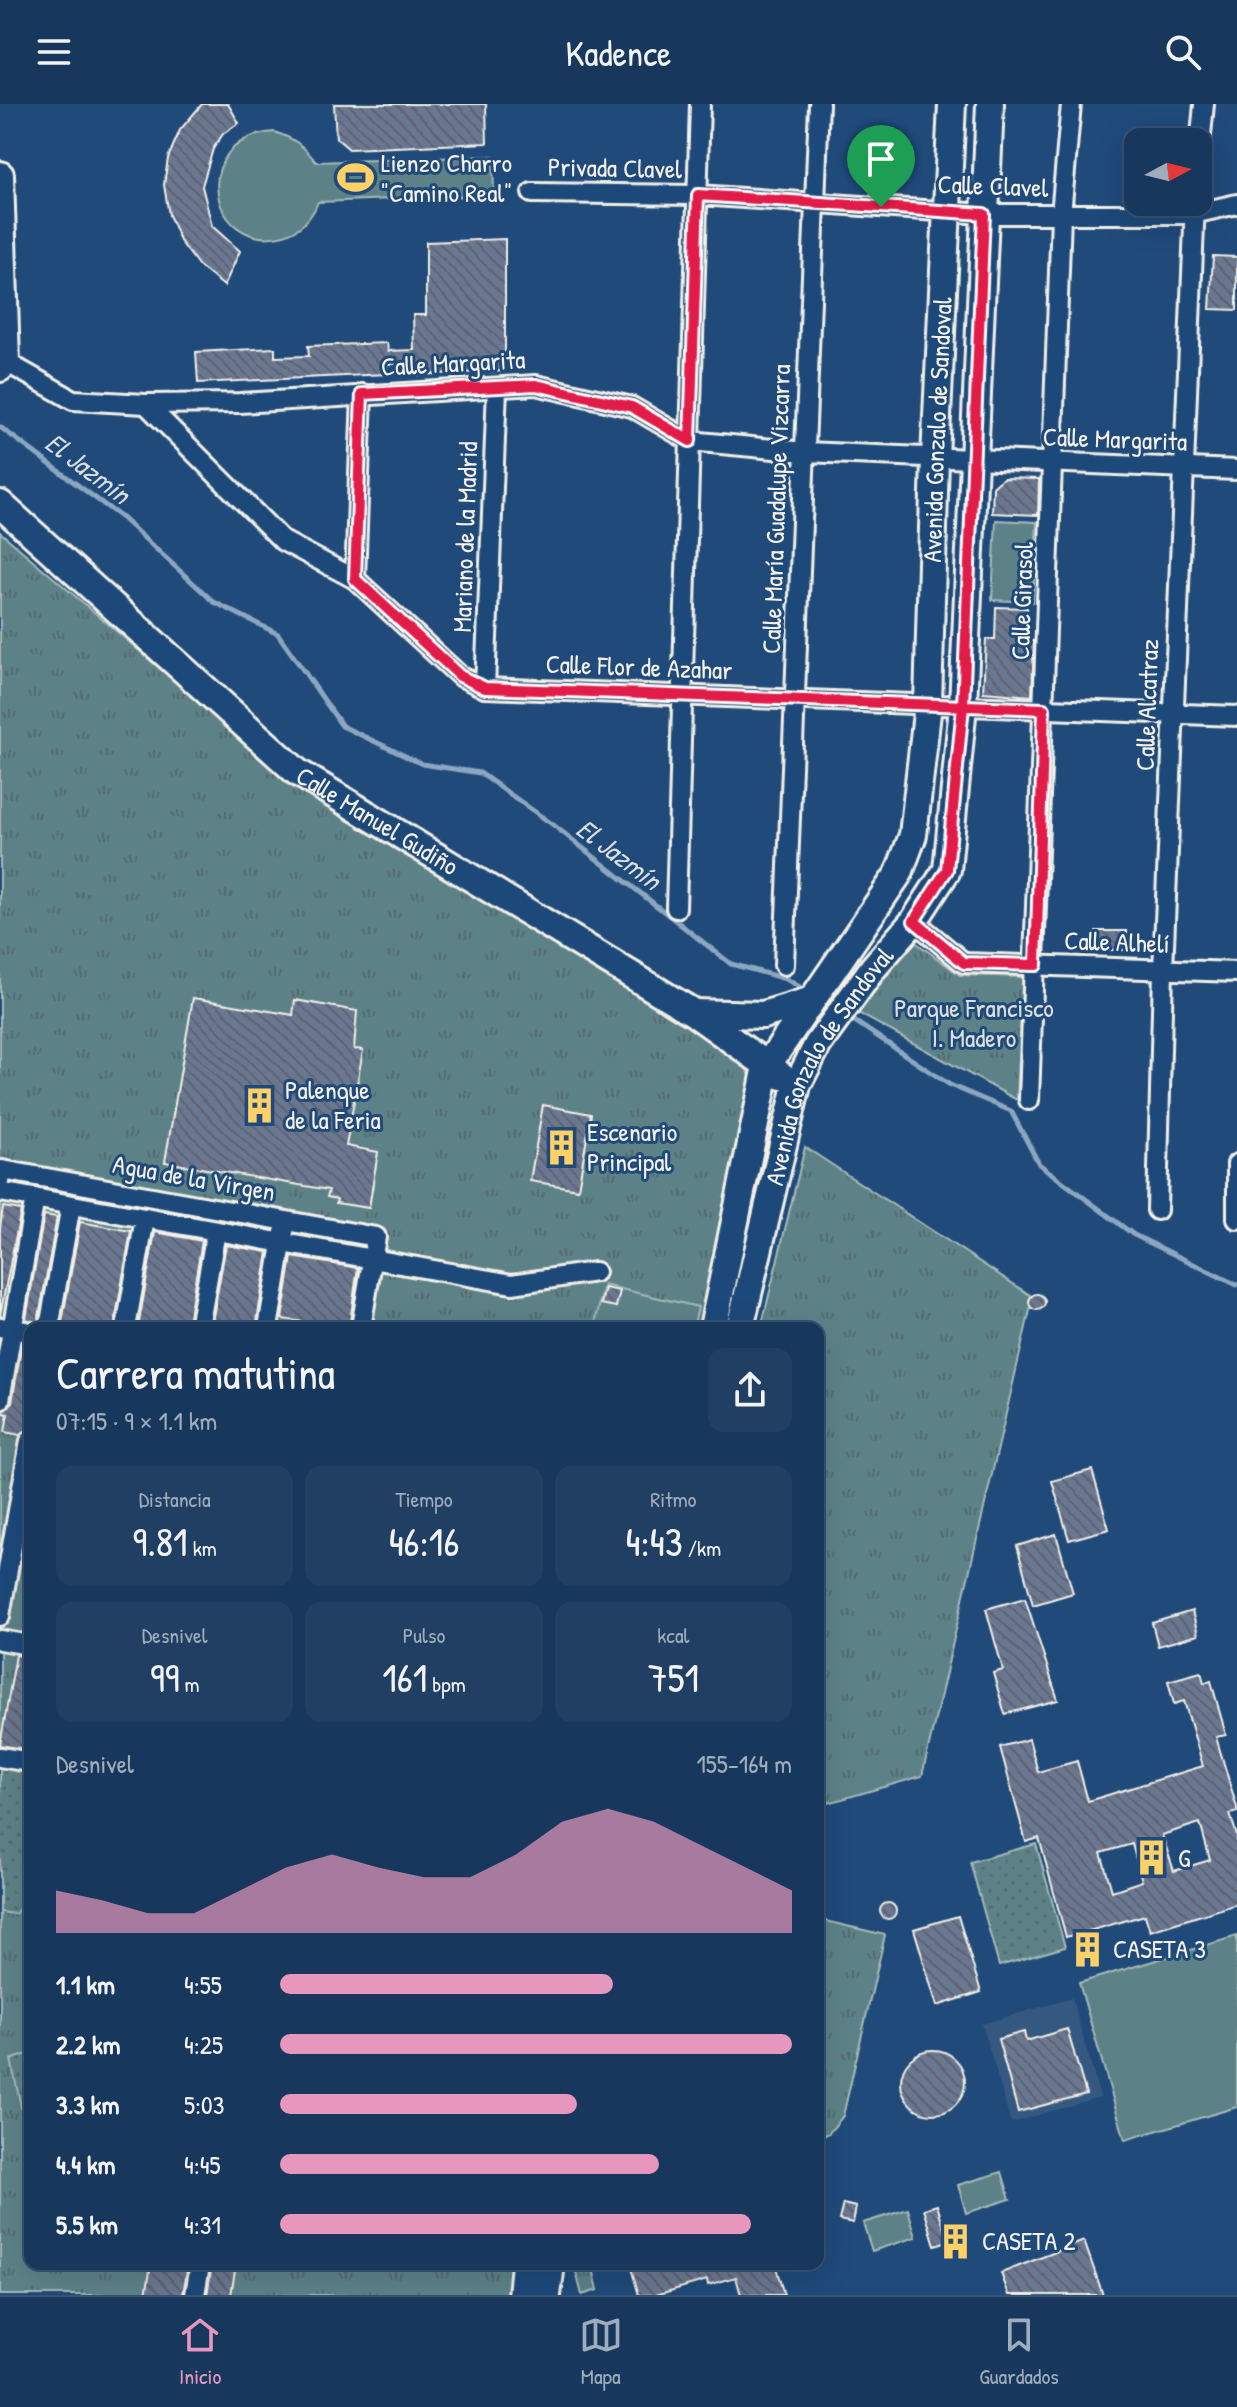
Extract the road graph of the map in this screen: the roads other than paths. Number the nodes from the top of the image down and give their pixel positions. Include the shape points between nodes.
1 (700, 104) edge
2 (819, 104) edge
3 (952, 104) edge
4 (990, 104) edge
5 (1071, 104) edge
6 (1204, 104) edge
7 (1202, 128) edge
8 (0, 175) edge
9 (532, 193) dead end
10 (698, 195) junction
11 (815, 202) junction
12 (1237, 204) edge
13 (1212, 206) edge
14 (948, 211) junction
15 (1124, 212) edge
16 (984, 214) junction
17 (1061, 215) junction
18 (1194, 216) edge
19 (3, 365) edge
20 (497, 388) junction
21 (362, 394) junction
22 (146, 404) junction
23 (690, 441) junction
24 (805, 452) junction
25 (935, 458) junction
26 (973, 460) junction
27 (1053, 463) junction
28 (1183, 468) junction
29 (1237, 470) edge
30 (0, 504) edge
31 (355, 579) junction
32 (485, 688) junction
33 (683, 695) junction
34 (795, 699) junction
35 (928, 704) junction
36 (963, 706) junction
37 (1044, 709) junction
38 (1173, 714) junction
39 (1237, 716) edge
40 (676, 908) dead end
41 (914, 921) junction
42 (784, 965) dead end
43 (1036, 965) junction
44 (1163, 970) junction
45 (1237, 972) edge
46 (813, 995) junction
47 (694, 1013) junction
48 (767, 1066) junction
49 (797, 1085) junction
50 (1029, 1100) dead end
51 (1237, 1164) edge
52 (1, 1176) edge
53 (0, 1192) edge
54 (35, 1198) junction
55 (71, 1205) junction
56 (1157, 1210) dead end
57 (145, 1218) junction
58 (1236, 1219) edge
59 (286, 1221) junction
60 (216, 1231) junction
61 (283, 1243) junction
62 (373, 1259) junction
63 (595, 1272) dead end
64 (50, 1322) edge
65 (127, 1322) edge
66 (200, 1322) edge
67 (269, 1322) edge
68 (362, 1322) edge
69 (714, 1322) edge
70 (741, 1322) edge
71 (14, 1329) edge
72 (0, 1400) edge
73 (23, 1524) edge
74 (0, 1616) edge
75 (0, 1640) edge
76 (24, 1644) edge
77 (0, 1757) edge
78 (24, 1761) edge
79 (199, 2270) edge
80 (524, 2270) edge
81 (550, 2270) edge
82 (195, 2295) edge
83 (522, 2295) edge
84 (547, 2295) edge

1 - 10 street
2 - 11 street, Calle María Guadalupe Vizcarra
3 - 14 main road, Avenida Gonzalo de Sandoval
4 - 16 main road, Avenida Gonzalo de Sandoval
5 - 17 street, Calle Girasol
6 - 7 street
8 - 19 main road
9 - 10 street, Privada Clavel
10 - 11 street, Calle Clavel
10 - 23 street
11 - 14 street, Calle Clavel
11 - 24 street, Calle María Guadalupe Vizcarra
12 - 13 street, Calle Clavel
14 - 16 street, Calle Clavel
14 - 25 main road, Avenida Gonzalo de Sandoval
15 - 17 street, Calle Clavel
16 - 17 street, Calle Clavel
16 - 26 main road, Avenida Gonzalo de Sandoval
17 - 27 street, Calle Girasol
18 - 28 street, Calle Alcatraz
19 - 22 street, Calle Margarita via 73,400
20 - 21 street, Calle Margarita
20 - 23 street, Calle Margarita via 536,385 632,407
20 - 32 street, Mariano de la Madrid
21 - 22 street, Calle Margarita
21 - 31 street
22 - 31 street, Calle Flor de Azahar via 283,541
23 - 24 street, Calle Margarita
23 - 33 street
24 - 25 street, Calle Margarita
24 - 34 street, Calle María Guadalupe Vizcarra
25 - 26 street, Calle Margarita
25 - 35 main road, Avenida Gonzalo de Sandoval
26 - 27 street, Calle Margarita
26 - 36 main road, Avenida Gonzalo de Sandoval
27 - 28 street, Calle Margarita
27 - 37 street, Calle Girasol
28 - 29 street, Calle Margarita
28 - 38 street, Calle Alcatraz
30 - 47 main road, Calle Manuel Gudiño via 297,772
31 - 32 street, Calle Flor de Azahar via 450,668
32 - 33 street, Calle Flor de Azahar
33 - 34 street, Calle Flor de Azahar
33 - 40 street
34 - 35 street, Calle Flor de Azahar
34 - 42 street, Calle María Guadalupe Vizcarra
35 - 36 street, Calle Flor de Azahar
35 - 46 main road, Avenida Gonzalo de Sandoval via 913,835 899,873
36 - 37 street, Calle Flor de Azahar
36 - 41 main road, Avenida Gonzalo de Sandoval via 947,870
37 - 38 street, Calle Flor de Azahar
37 - 43 street, Calle Girasol
38 - 39 street, Calle Flor de Azahar
38 - 44 street, Calle Alcatraz
41 - 43 street, Calle Alhelí via 964,963
41 - 49 main road, Avenida Gonzalo de Sandoval via 841,1012
43 - 44 street, Calle Alhelí
43 - 50 street, Calle Girasol
44 - 45 street, Calle Alhelí
44 - 56 street, Calle Alcatraz
46 - 47 main road via 763,1015
46 - 48 main road, Avenida Gonzalo de Sandoval
47 - 48 main road, Calle Manuel Gudiño
48 - 49 main road, Calle Manuel Gudiño
48 - 69 main road, Avenida Gonzalo de Sandoval
49 - 70 main road, Avenida Gonzalo de Sandoval
51 - 58 street
52 - 59 street, Agua de la Virgen
53 - 54 street, Agua de la Virgen
54 - 55 street, Agua de la Virgen
54 - 71 street
55 - 57 street, Agua de la Virgen
55 - 64 street
57 - 60 street, Agua de la Virgen
57 - 65 street
59 - 61 street
59 - 62 street, Agua de la Virgen via 376,1237
60 - 61 street, Agua de la Virgen
60 - 66 street
61 - 62 street, Agua de la Virgen
61 - 67 street
62 - 63 street, Agua de la Virgen via 512,1284
62 - 68 street
71 - 72 street
73 - 74 street
75 - 76 street
77 - 78 street
79 - 82 street
80 - 83 main road
81 - 84 main road

